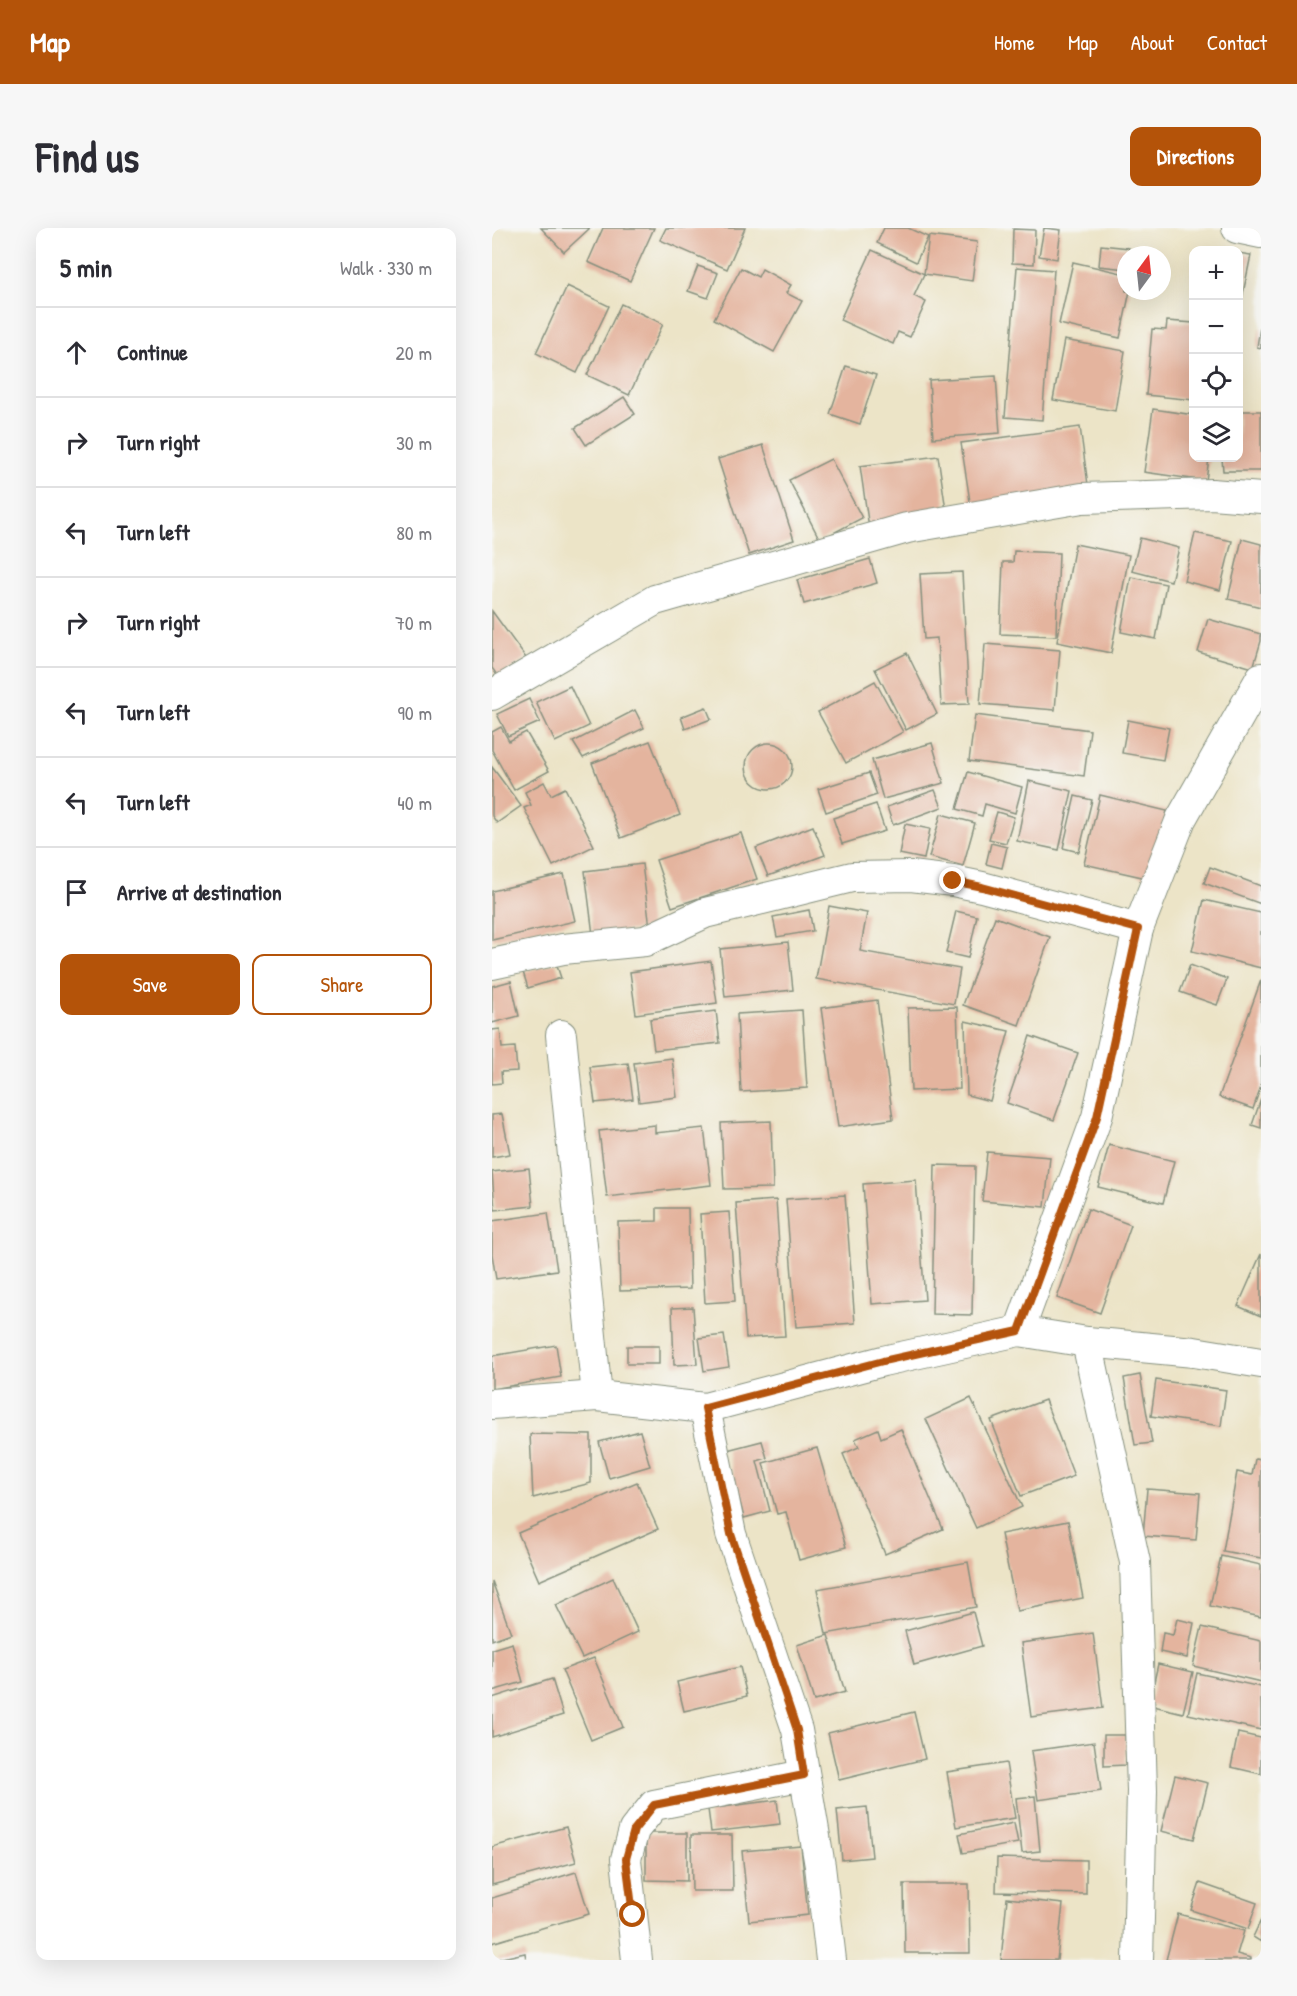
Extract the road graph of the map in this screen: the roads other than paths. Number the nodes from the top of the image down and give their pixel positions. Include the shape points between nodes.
1 (1237, 228) edge
2 (1261, 233) edge
3 (1261, 498) edge
4 (1261, 678) edge
5 (492, 695) edge
6 (1138, 929) junction
7 (492, 964) edge
8 (561, 1035) dead end
9 (1019, 1331) junction
10 (1087, 1342) junction
11 (1261, 1363) edge
12 (597, 1396) junction
13 (492, 1404) edge
14 (705, 1408) junction
15 (804, 1775) junction
16 (638, 1960) edge
17 (831, 1960) edge
18 (1138, 1960) edge

1 - 2 street
3 - 5 street via 1212,494 1082,498 907,528 655,600
4 - 6 street via 1181,819
6 - 7 street via 953,881 911,876 852,877 705,913 645,941 563,949
6 - 9 street via 1097,1117
8 - 12 street
9 - 10 street
9 - 14 street via 883,1361
10 - 11 street
10 - 18 street via 1135,1563 1142,1791
12 - 13 street
12 - 14 street
14 - 15 street via 731,1534 797,1730
15 - 16 street via 654,1805 634,1830 626,1859
15 - 17 street

